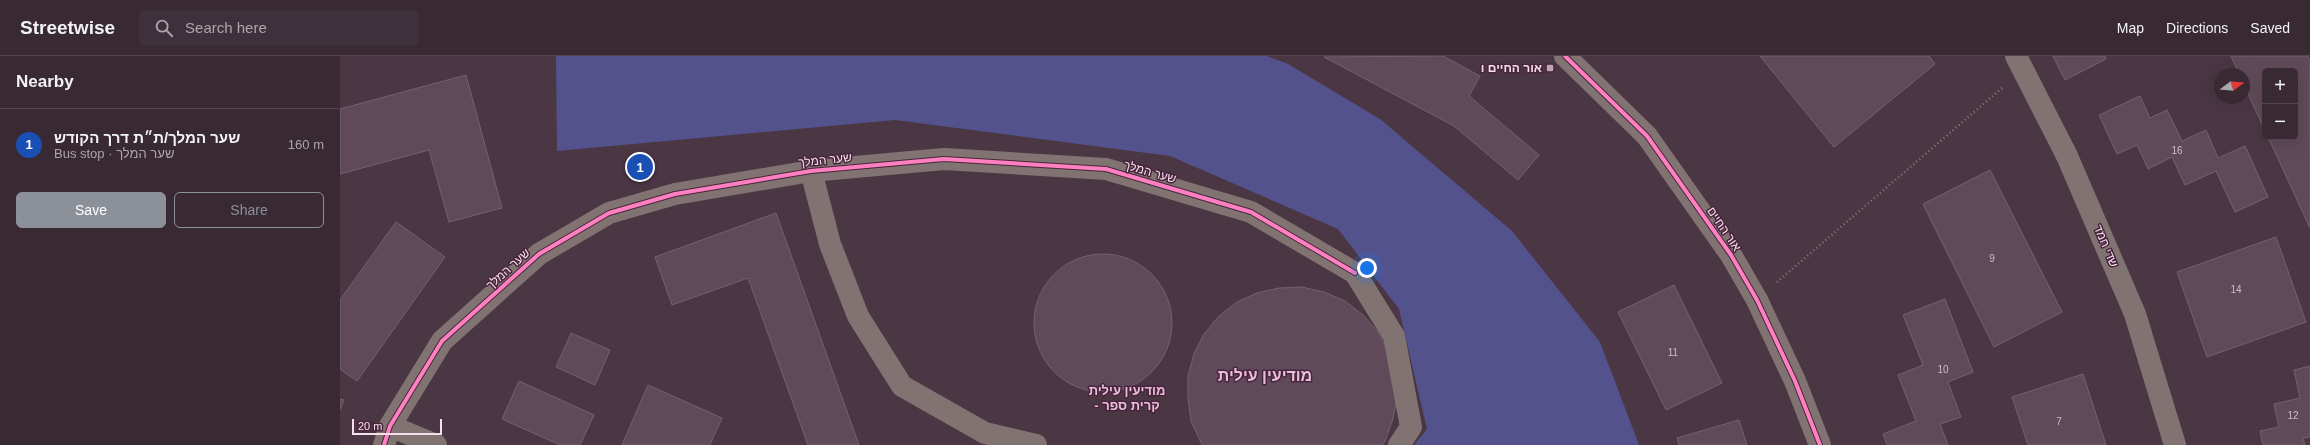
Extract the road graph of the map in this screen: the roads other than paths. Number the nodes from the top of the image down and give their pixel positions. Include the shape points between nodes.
1 (1565, 56) edge
2 (2020, 63) edge
3 (811, 171) junction
4 (387, 436) edge
5 (436, 445) edge
6 (1036, 445) edge
7 (1399, 445) edge
8 (1820, 445) edge
9 (2175, 445) edge

1 - 8 street, אור החיים via 1647,136 1731,255 1757,300 1795,381
2 - 9 street, שדי חמד via 2067,156 2135,314
3 - 4 street, שער המלך via 675,194 609,213 539,254 442,341
3 - 6 street via 830,244 858,316 902,386 985,433
3 - 7 street, שער המלך via 944,159 1106,169 1251,212 1355,273 1394,336 1412,427
4 - 5 street

